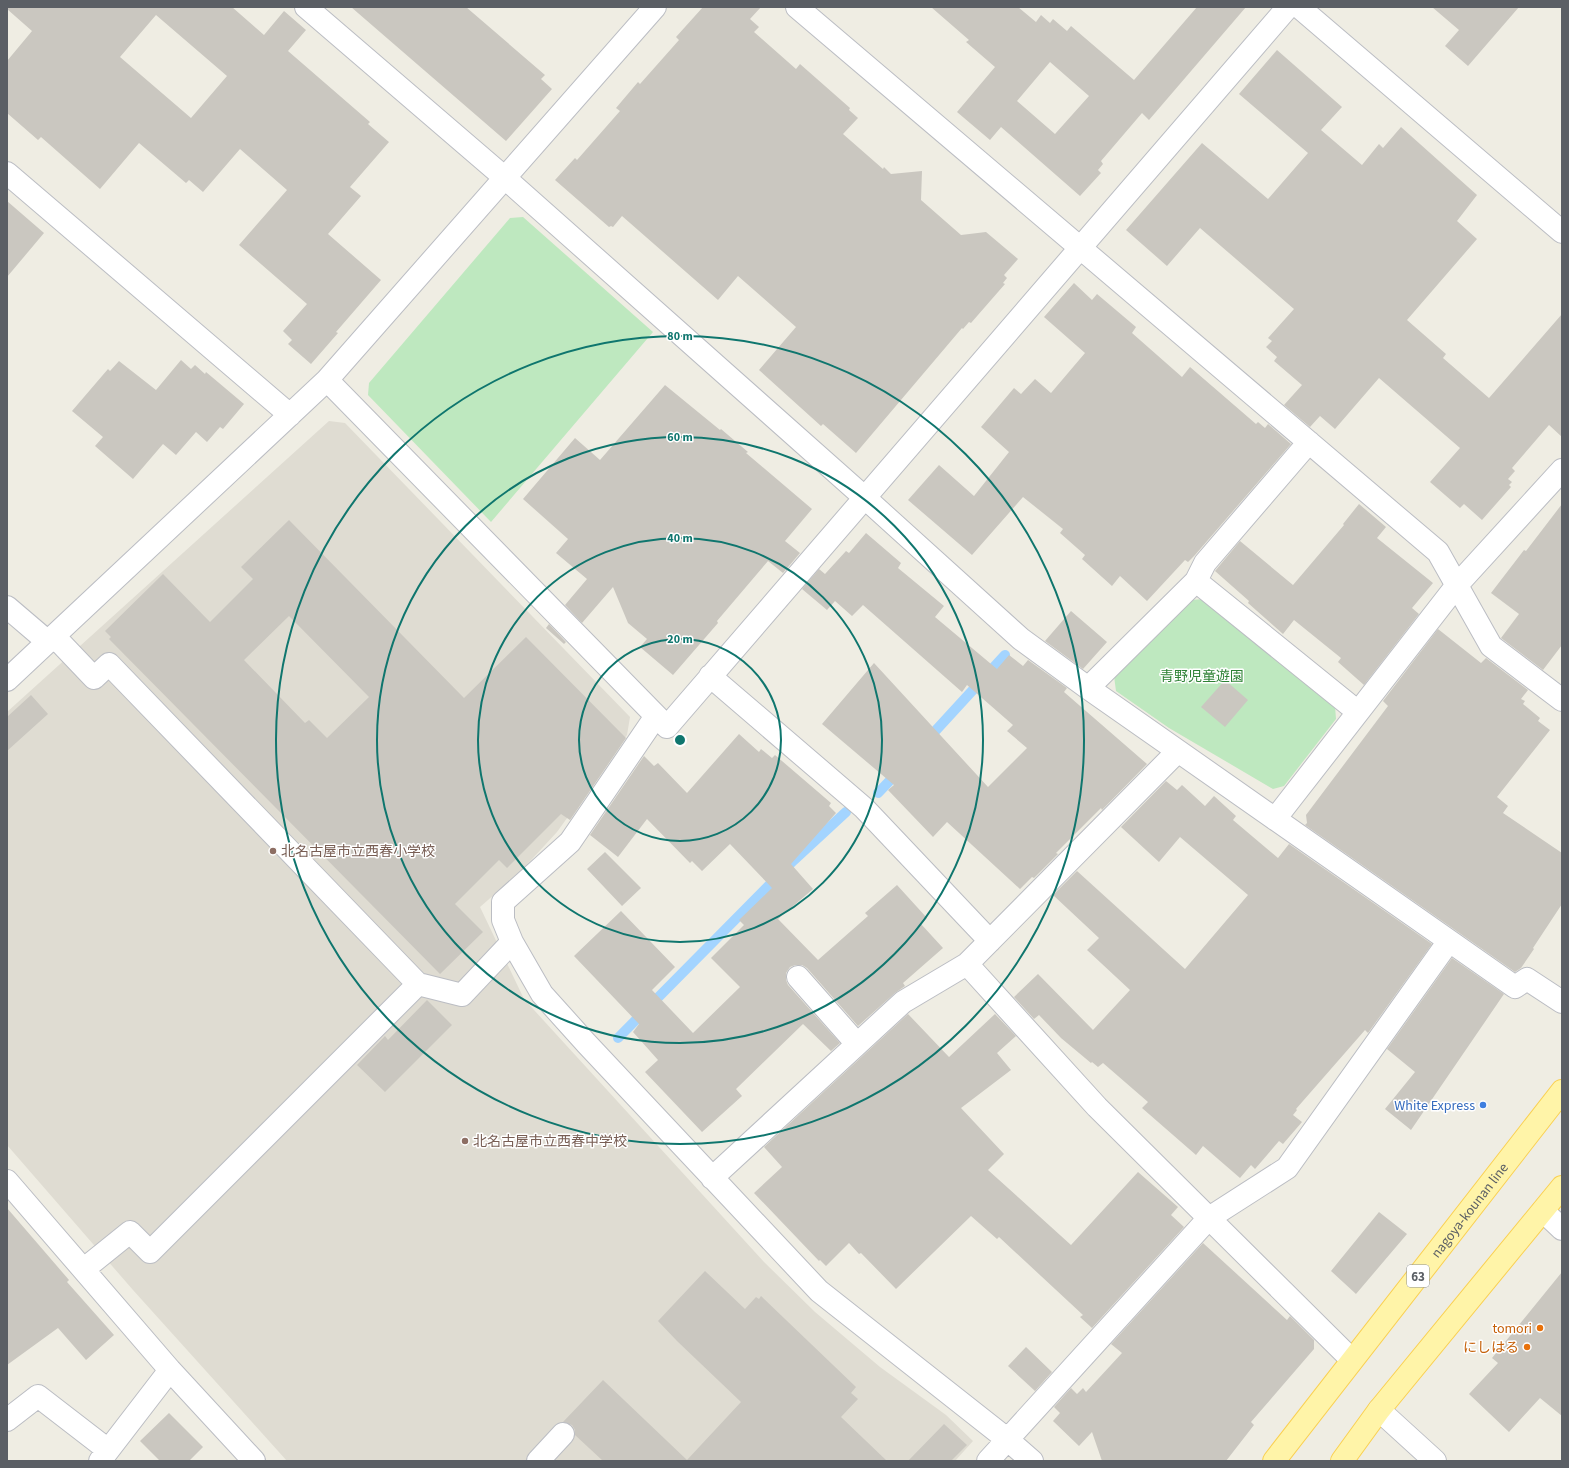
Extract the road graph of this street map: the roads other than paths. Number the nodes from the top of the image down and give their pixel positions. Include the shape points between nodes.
1 (306, 7) edge
2 (655, 7) edge
3 (797, 7) edge
4 (1288, 7) edge
5 (1299, 7) edge
6 (7, 173) edge
7 (505, 178) junction
8 (1562, 232) edge
9 (1080, 248) junction
10 (327, 380) junction
11 (290, 415) junction
12 (1309, 442) junction
13 (1562, 470) edge
14 (864, 497) junction
15 (1196, 581) junction
16 (1457, 585) junction
17 (7, 607) edge
18 (51, 639) junction
19 (710, 676) junction
20 (7, 680) edge
21 (1088, 688) junction
22 (1562, 700) edge
23 (1358, 712) junction
24 (656, 716) junction
25 (1178, 751) junction
26 (1275, 819) junction
27 (990, 941) junction
28 (1449, 941) junction
29 (512, 942) junction
30 (967, 964) junction
31 (798, 977) dead end
32 (418, 984) junction
33 (1562, 1002) edge
34 (857, 1044) junction
35 (1562, 1091) edge
36 (712, 1178) junction
37 (7, 1181) edge
38 (1562, 1187) edge
39 (1543, 1211) junction
40 (1209, 1218) junction
41 (1562, 1229) edge
42 (84, 1269) junction
43 (1352, 1360) junction
44 (170, 1370) junction
45 (1380, 1410) junction
46 (7, 1420) edge
47 (563, 1434) dead end
48 (1008, 1440) junction
49 (104, 1456) edge
50 (254, 1461) edge
51 (538, 1461) edge
52 (988, 1461) edge
53 (1032, 1461) edge
54 (1274, 1461) edge
55 (1342, 1461) edge
56 (1435, 1461) edge

1 - 7 street
2 - 7 street
3 - 9 street
4 - 9 street
5 - 8 street
6 - 11 street
7 - 10 street
7 - 14 street
9 - 12 street
9 - 14 street
10 - 11 street
10 - 24 street
11 - 18 street
12 - 15 street via 1205,563
12 - 16 street via 1438,552
13 - 16 street
14 - 19 street
14 - 21 street via 1021,639
15 - 21 street
15 - 23 street
16 - 22 street via 1490,646
16 - 23 street
17 - 18 street
18 - 20 street
18 - 32 street via 94,678 108,664
19 - 24 street via 667,727
19 - 27 street via 864,808
21 - 25 street
23 - 26 street
24 - 29 street via 570,842 503,902 503,920
25 - 26 street
25 - 27 street
26 - 28 street
27 - 30 street
28 - 33 street via 1514,987 1527,979
28 - 40 street via 1287,1168
29 - 32 street via 462,995
29 - 36 street via 542,994
30 - 34 street via 903,1002
30 - 40 street via 1097,1106
31 - 34 street
32 - 42 street via 150,1252 130,1232
34 - 36 street
35 - 43 main road, nagoya-kounan line / 63
36 - 48 street via 819,1291
37 - 42 street
38 - 39 main road
39 - 41 street
39 - 45 main road
40 - 43 street
40 - 48 street
42 - 44 street
43 - 54 main road, nagoya-kounan line / 63
44 - 49 street
44 - 50 street
45 - 55 main road
45 - 56 street
46 - 49 street via 38,1396
47 - 51 street
48 - 52 street
48 - 53 street

